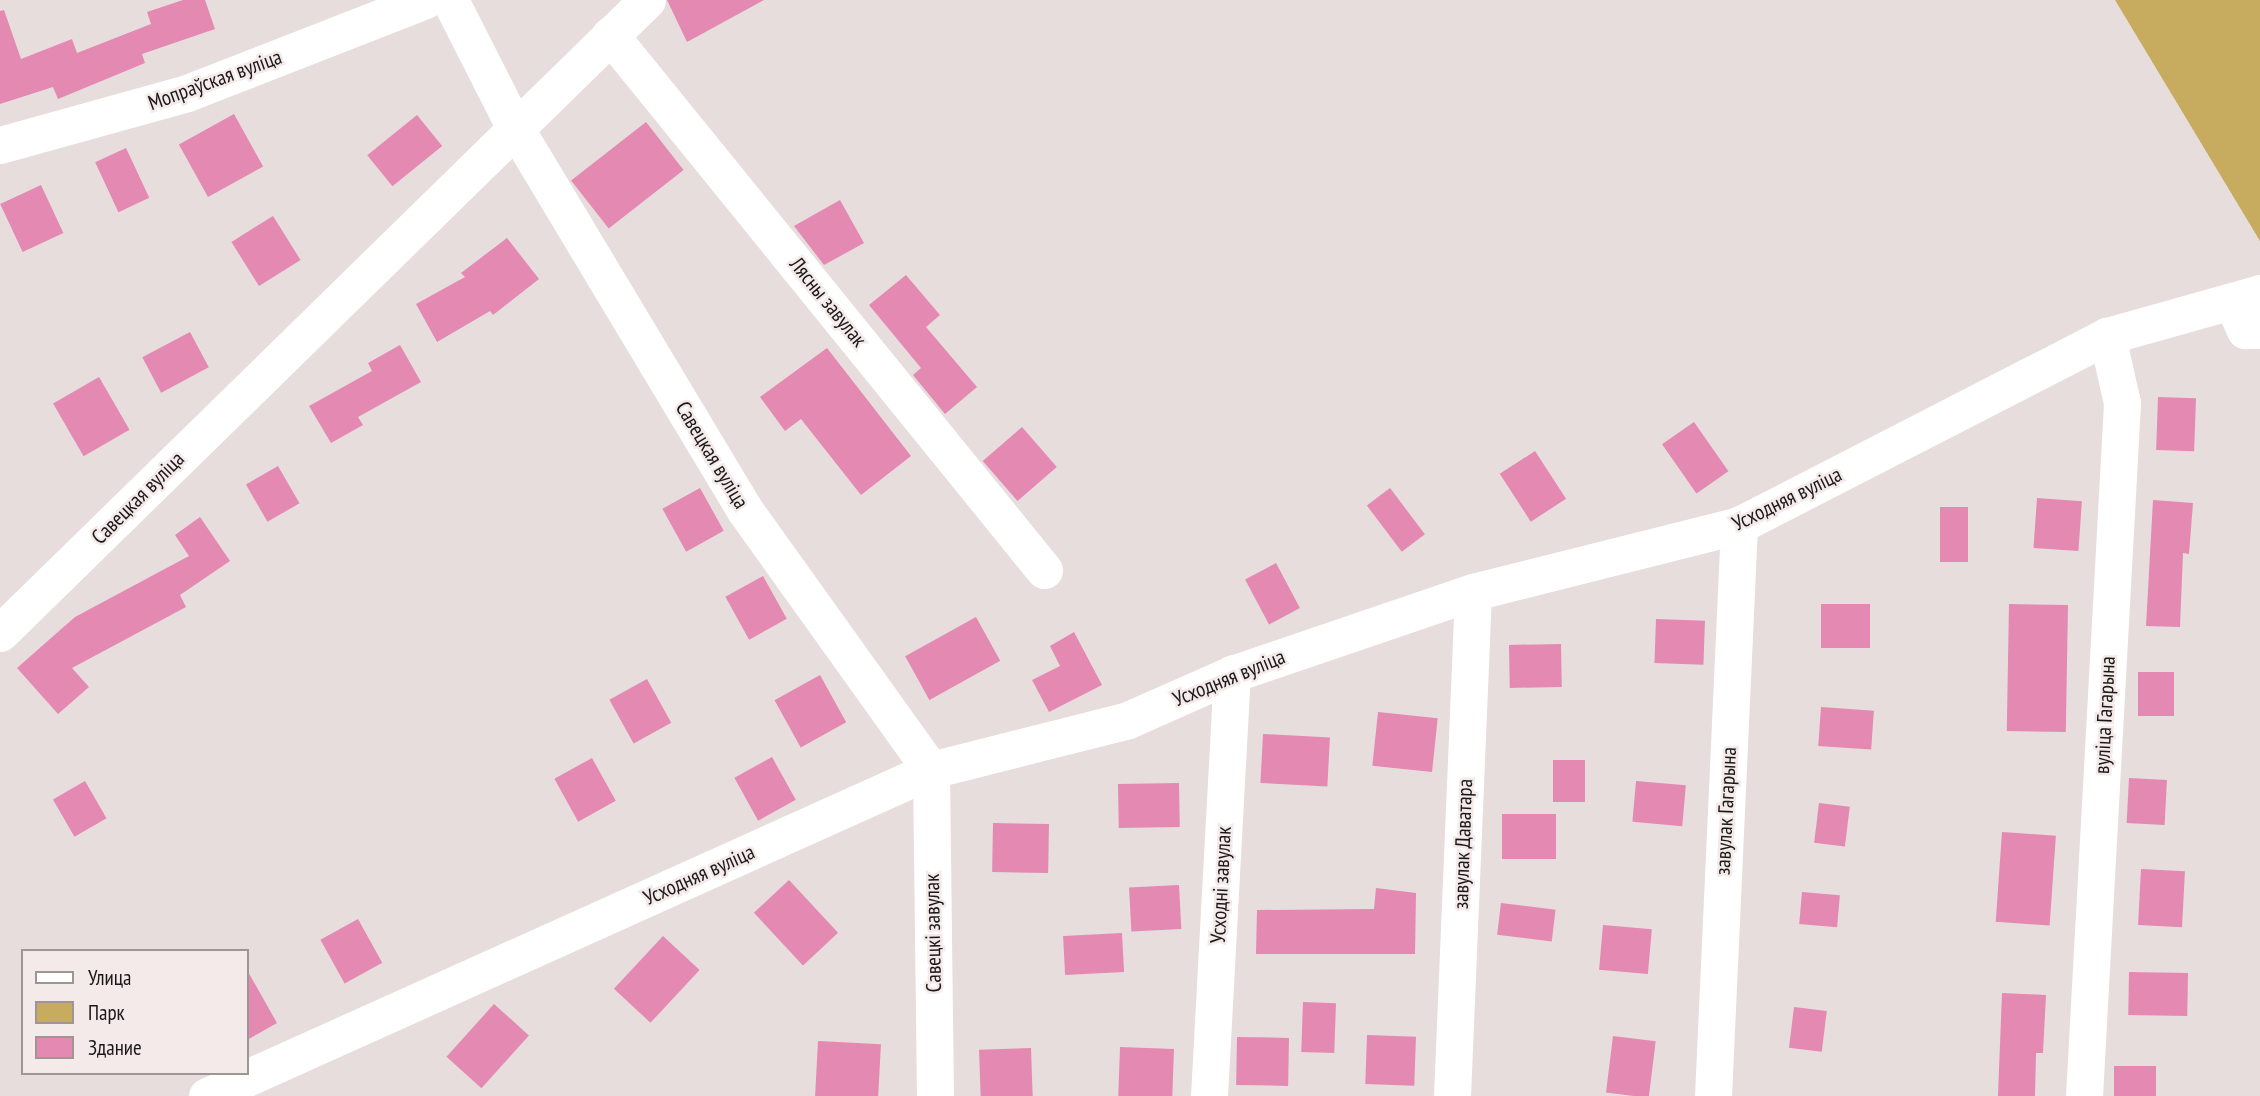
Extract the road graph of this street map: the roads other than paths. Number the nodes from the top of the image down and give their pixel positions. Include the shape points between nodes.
1 (425, 0) edge
2 (450, 0) edge
3 (646, 0) edge
4 (610, 35) junction
5 (514, 126) junction
6 (0, 145) edge
7 (2246, 297) edge
8 (2260, 330) edge
9 (2107, 336) junction
10 (1739, 526) junction
11 (1044, 570) dead end
12 (1474, 592) junction
13 (0, 634) edge
14 (1232, 674) junction
15 (932, 770) junction
16 (207, 1096) edge
17 (935, 1096) edge
18 (1209, 1096) edge
19 (1452, 1096) edge
20 (1713, 1096) edge
21 (2084, 1096) edge

1 - 6 street, Мопраўская вуліца via 187,93
2 - 5 street
3 - 4 street, Савецкая вуліца
4 - 5 street, Савецкая вуліца
4 - 11 street, Лясны завулак
5 - 13 street, Савецкая вуліца
5 - 15 street, Савецкая вуліца via 744,509
7 - 8 street via 2245,330
7 - 9 street, Усходняя вуліца
9 - 10 street, Усходняя вуліца
9 - 21 street, вуліца Гагарына via 2122,403
10 - 12 street, Усходняя вуліца
10 - 20 street, завулак Гагарына
12 - 14 street, Усходняя вуліца
12 - 19 street, завулак Даватара
14 - 15 street, Усходняя вуліца via 1128,720
14 - 18 street, Усходні завулак
15 - 16 street, Усходняя вуліца
15 - 17 street, Савецкі завулак

